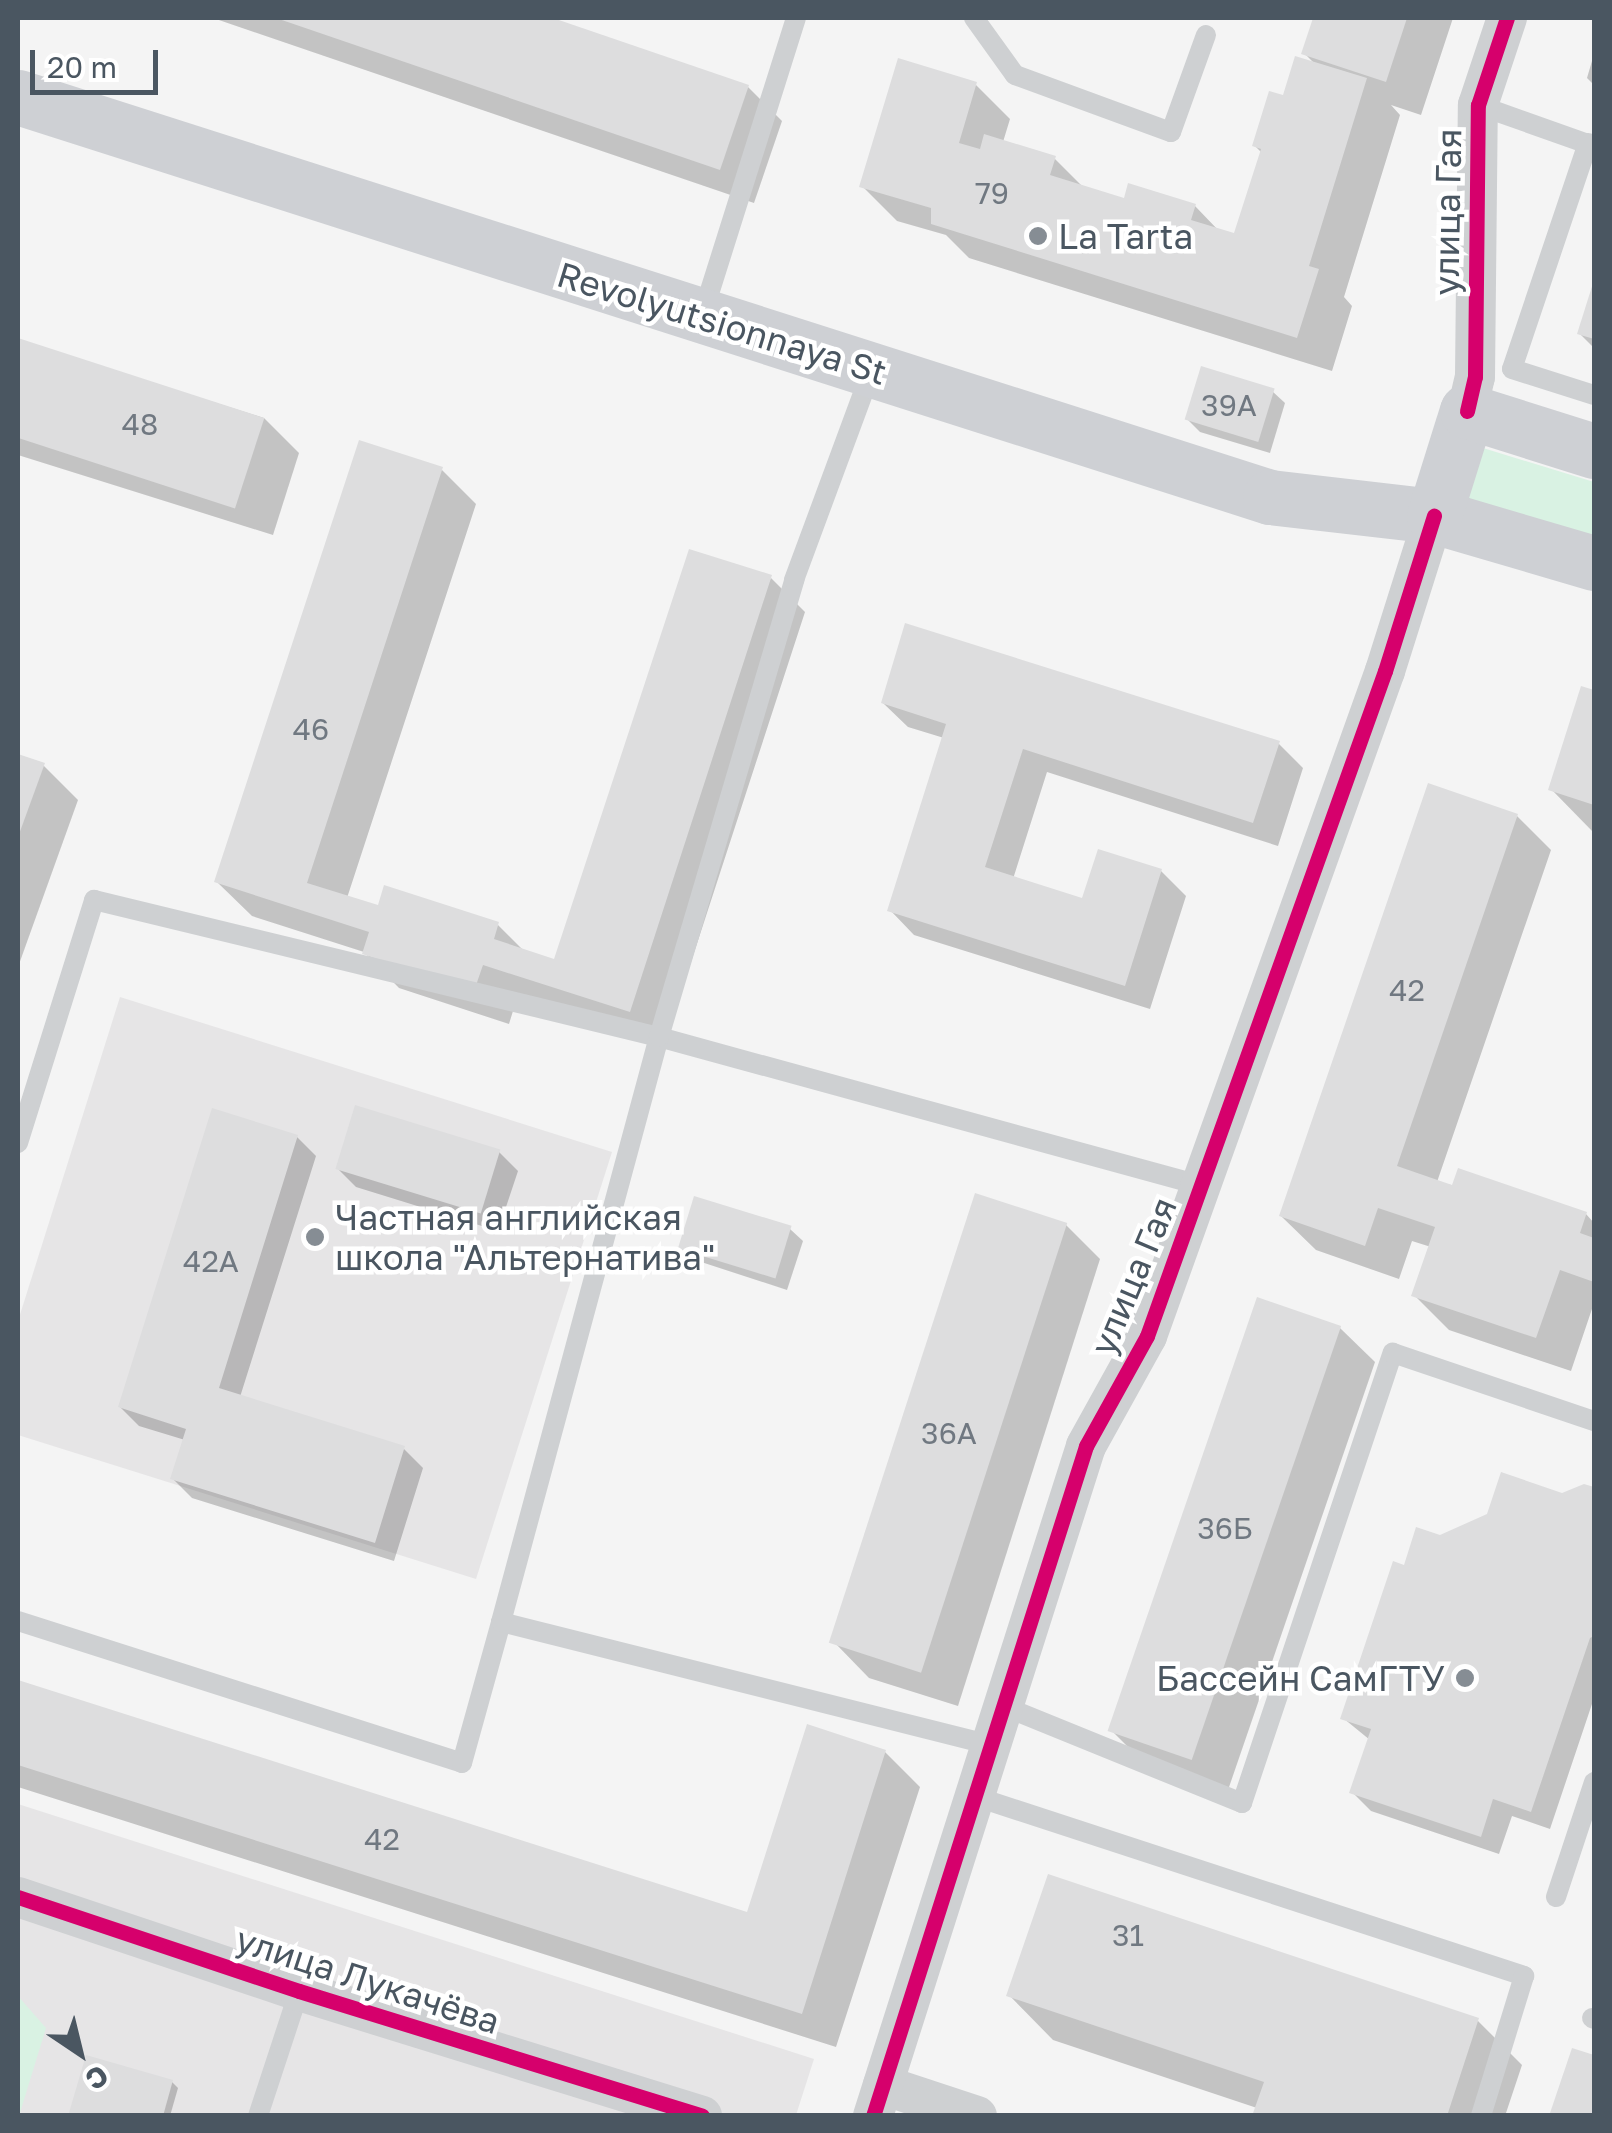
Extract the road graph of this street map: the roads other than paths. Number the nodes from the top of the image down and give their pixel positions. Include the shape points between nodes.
1 (796, 18) edge
2 (974, 18) edge
3 (1507, 18) edge
4 (1206, 36) dead end
5 (18, 97) edge
6 (1478, 105) junction
7 (1591, 144) edge
8 (702, 318) junction
9 (872, 370) junction
10 (1594, 395) edge
11 (1467, 411) junction
12 (1594, 451) edge
13 (1434, 516) junction
14 (1594, 564) edge
15 (658, 1037) junction
16 (18, 1143) edge
17 (1203, 1186) junction
18 (1594, 1421) edge
19 (18, 1621) edge
20 (501, 1622) junction
21 (1004, 1706) junction
22 (991, 1745) junction
23 (1594, 1782) edge
24 (974, 1796) junction
25 (18, 1897) edge
26 (1556, 1898) dead end
27 (298, 1991) junction
28 (878, 2100) edge
29 (258, 2116) edge
30 (702, 2116) edge
31 (977, 2116) edge
32 (1481, 2116) edge

1 - 8 lane
2 - 4 lane via 1014,74 1171,132
3 - 6 street, улица Гая
5 - 8 main road, Revolyutsionnaya St
6 - 7 lane
6 - 11 street, улица Гая via 1476,377
7 - 10 lane via 1512,369
8 - 9 main road, Revolyutsionnaya St
9 - 13 main road, Revolyutsionnaya St via 1270,498
9 - 15 lane via 794,580
11 - 12 main road
11 - 13 main road
13 - 14 main road, Revolyutsionnaya St
13 - 17 street, улица Гая
15 - 16 lane via 94,900
15 - 17 lane
15 - 20 lane
17 - 21 street, улица Гая via 1147,1336 1086,1446
18 - 21 lane via 1393,1353 1242,1803
19 - 20 lane via 462,1762
20 - 22 lane
21 - 22 street, улица Гая
22 - 24 street, улица Гая
23 - 26 lane
24 - 28 street, улица Гая
24 - 32 lane via 1524,1976
25 - 27 street, улица Лукачёва
27 - 29 lane
27 - 30 street, улица Лукачёва
28 - 31 street

